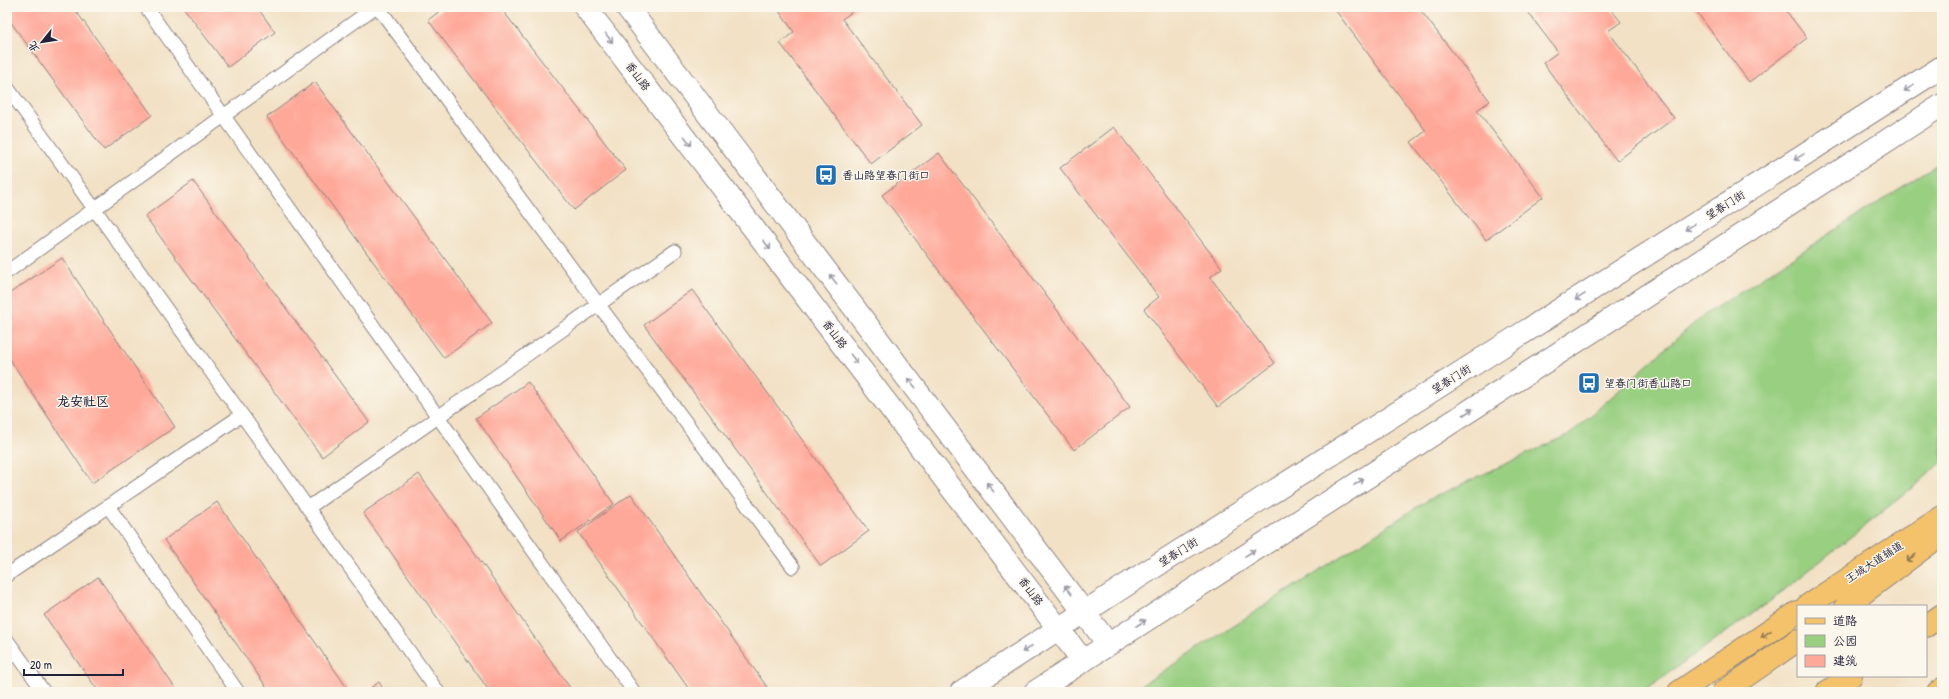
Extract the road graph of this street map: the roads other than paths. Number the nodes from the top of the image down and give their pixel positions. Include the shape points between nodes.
1 (146, 7) edge
2 (376, 7) edge
3 (585, 7) edge
4 (627, 7) edge
5 (1942, 67) edge
6 (7, 87) edge
7 (1942, 105) edge
8 (223, 116) junction
9 (94, 209) junction
10 (675, 251) dead end
11 (7, 272) edge
12 (598, 305) junction
13 (242, 415) junction
14 (439, 416) junction
15 (108, 506) junction
16 (308, 508) junction
17 (1942, 517) edge
18 (1942, 534) edge
19 (793, 567) dead end
20 (7, 575) edge
21 (1809, 605) edge
22 (1847, 605) edge
23 (1084, 612) junction
24 (1797, 613) edge
25 (1942, 615) edge
26 (1927, 625) edge
27 (1059, 628) junction
28 (7, 640) edge
29 (1797, 641) edge
30 (1108, 644) junction
31 (1083, 661) junction
32 (1850, 677) edge
33 (1942, 690) edge
34 (44, 692) edge
35 (238, 692) edge
36 (438, 692) edge
37 (634, 692) edge
38 (961, 692) edge
39 (1035, 692) edge
40 (1679, 692) edge
41 (1723, 692) edge
42 (1827, 692) edge
43 (1938, 692) edge

1 - 8 lane
2 - 8 lane
2 - 12 lane
3 -> 27 street, 香山路
23 -> 4 street
5 -> 23 street, 望春门街
6 - 9 lane
30 -> 7 street
8 - 9 lane
8 - 14 lane
9 - 11 lane
9 - 13 lane
10 - 12 lane
12 - 14 lane
12 - 19 lane
13 - 15 lane
13 - 16 lane
14 - 16 lane
14 - 37 lane
15 - 20 lane
15 - 35 lane
16 - 36 lane
17 - 21 main road, 王城大道辅道
18 -> 22 main road
23 - 27 street, 望春门街
23 - 30 street
24 -> 40 main road
25 - 26 main road
27 - 31 street, 香山路
27 -> 38 street, 望春门街
28 - 34 lane
29 - 41 main road
30 - 31 street
31 - 39 street
32 - 42 main road
33 - 43 main road

